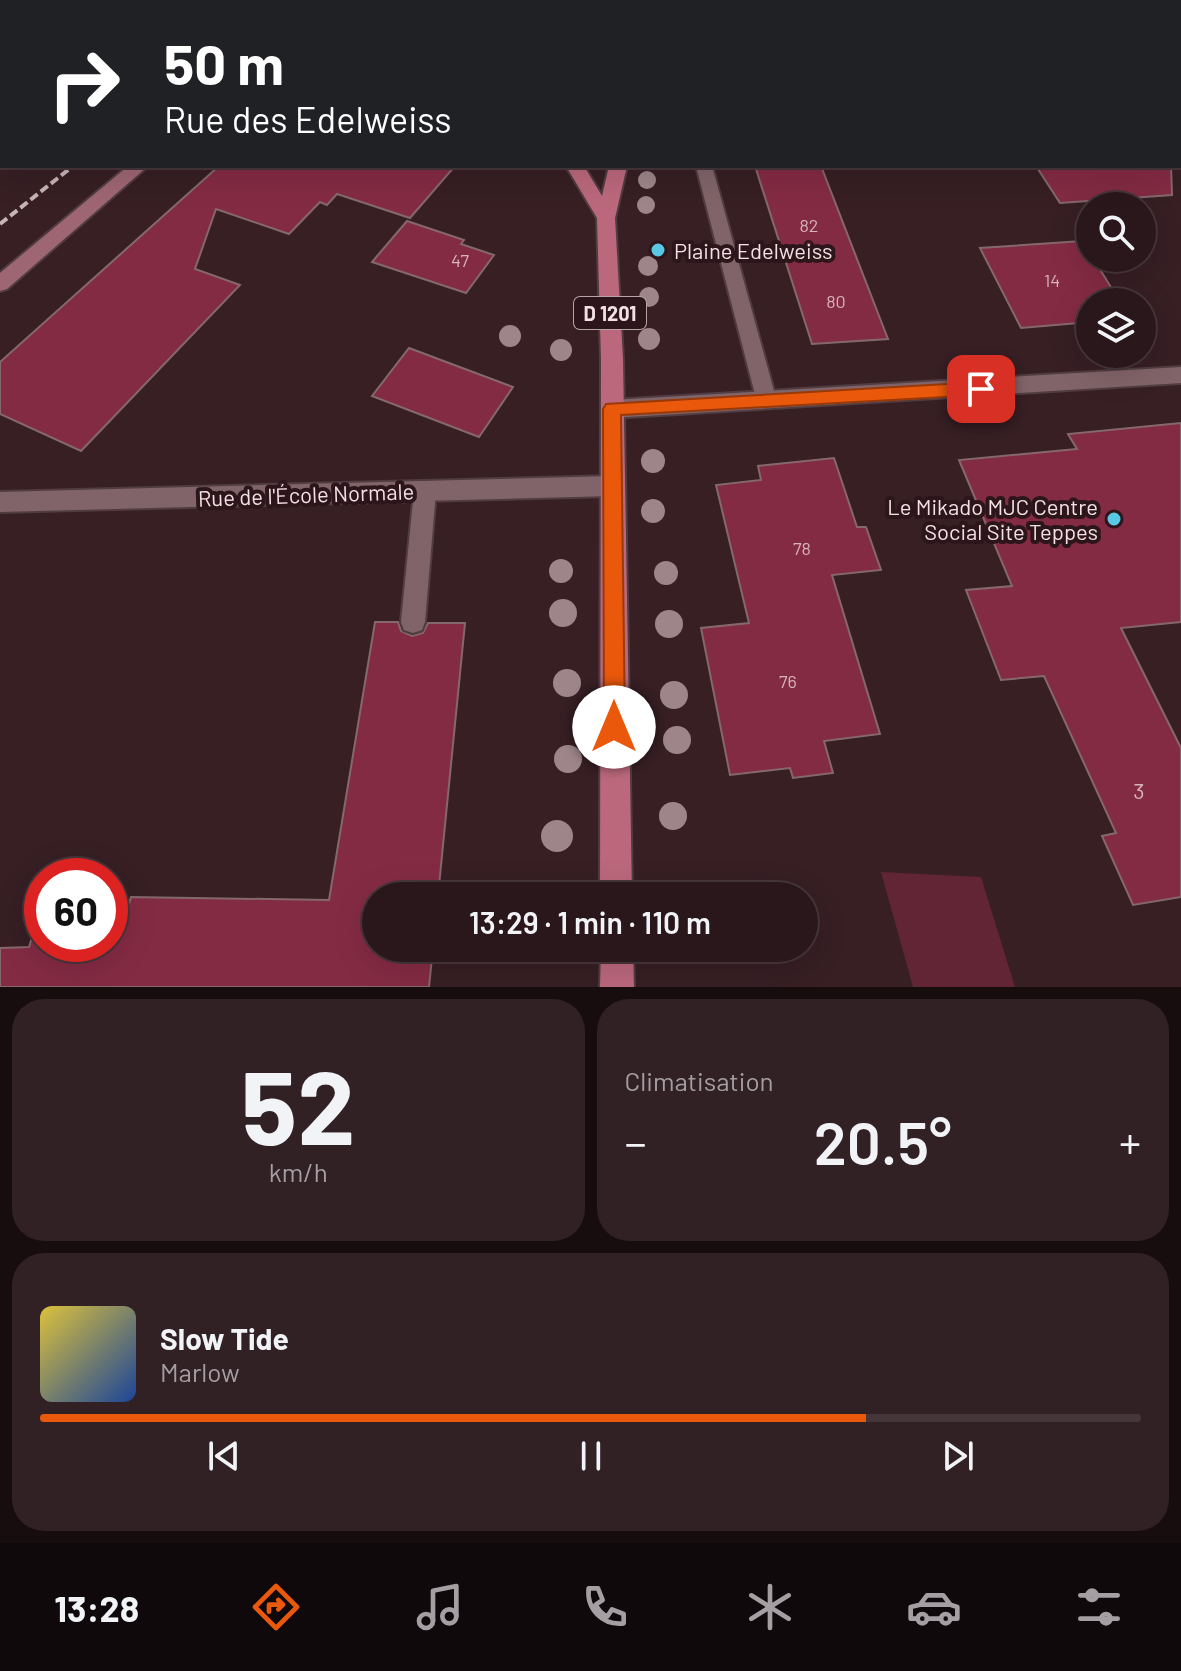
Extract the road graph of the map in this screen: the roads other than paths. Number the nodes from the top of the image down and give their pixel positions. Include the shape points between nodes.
1 (137, 168) edge
2 (576, 168) edge
3 (618, 168) edge
4 (705, 168) edge
5 (606, 218) junction
6 (0, 284) edge
7 (1181, 375) edge
8 (767, 402) junction
9 (612, 409) junction
10 (612, 486) junction
11 (425, 491) junction
12 (0, 502) edge
13 (413, 622) dead end
14 (616, 882) edge
15 (617, 962) edge
16 (617, 987) edge

1 - 6 main road
2 - 5 main road
3 - 5 main road, D 1201
4 - 8 lane
5 - 9 main road, D 1201
7 - 8 street
8 - 9 street
9 - 10 main road, D 1201
10 - 11 street, Rue de l'École Normale
10 - 14 main road, D 1201
11 - 12 street, Rue de l'École Normale
11 - 13 lane
15 - 16 main road

